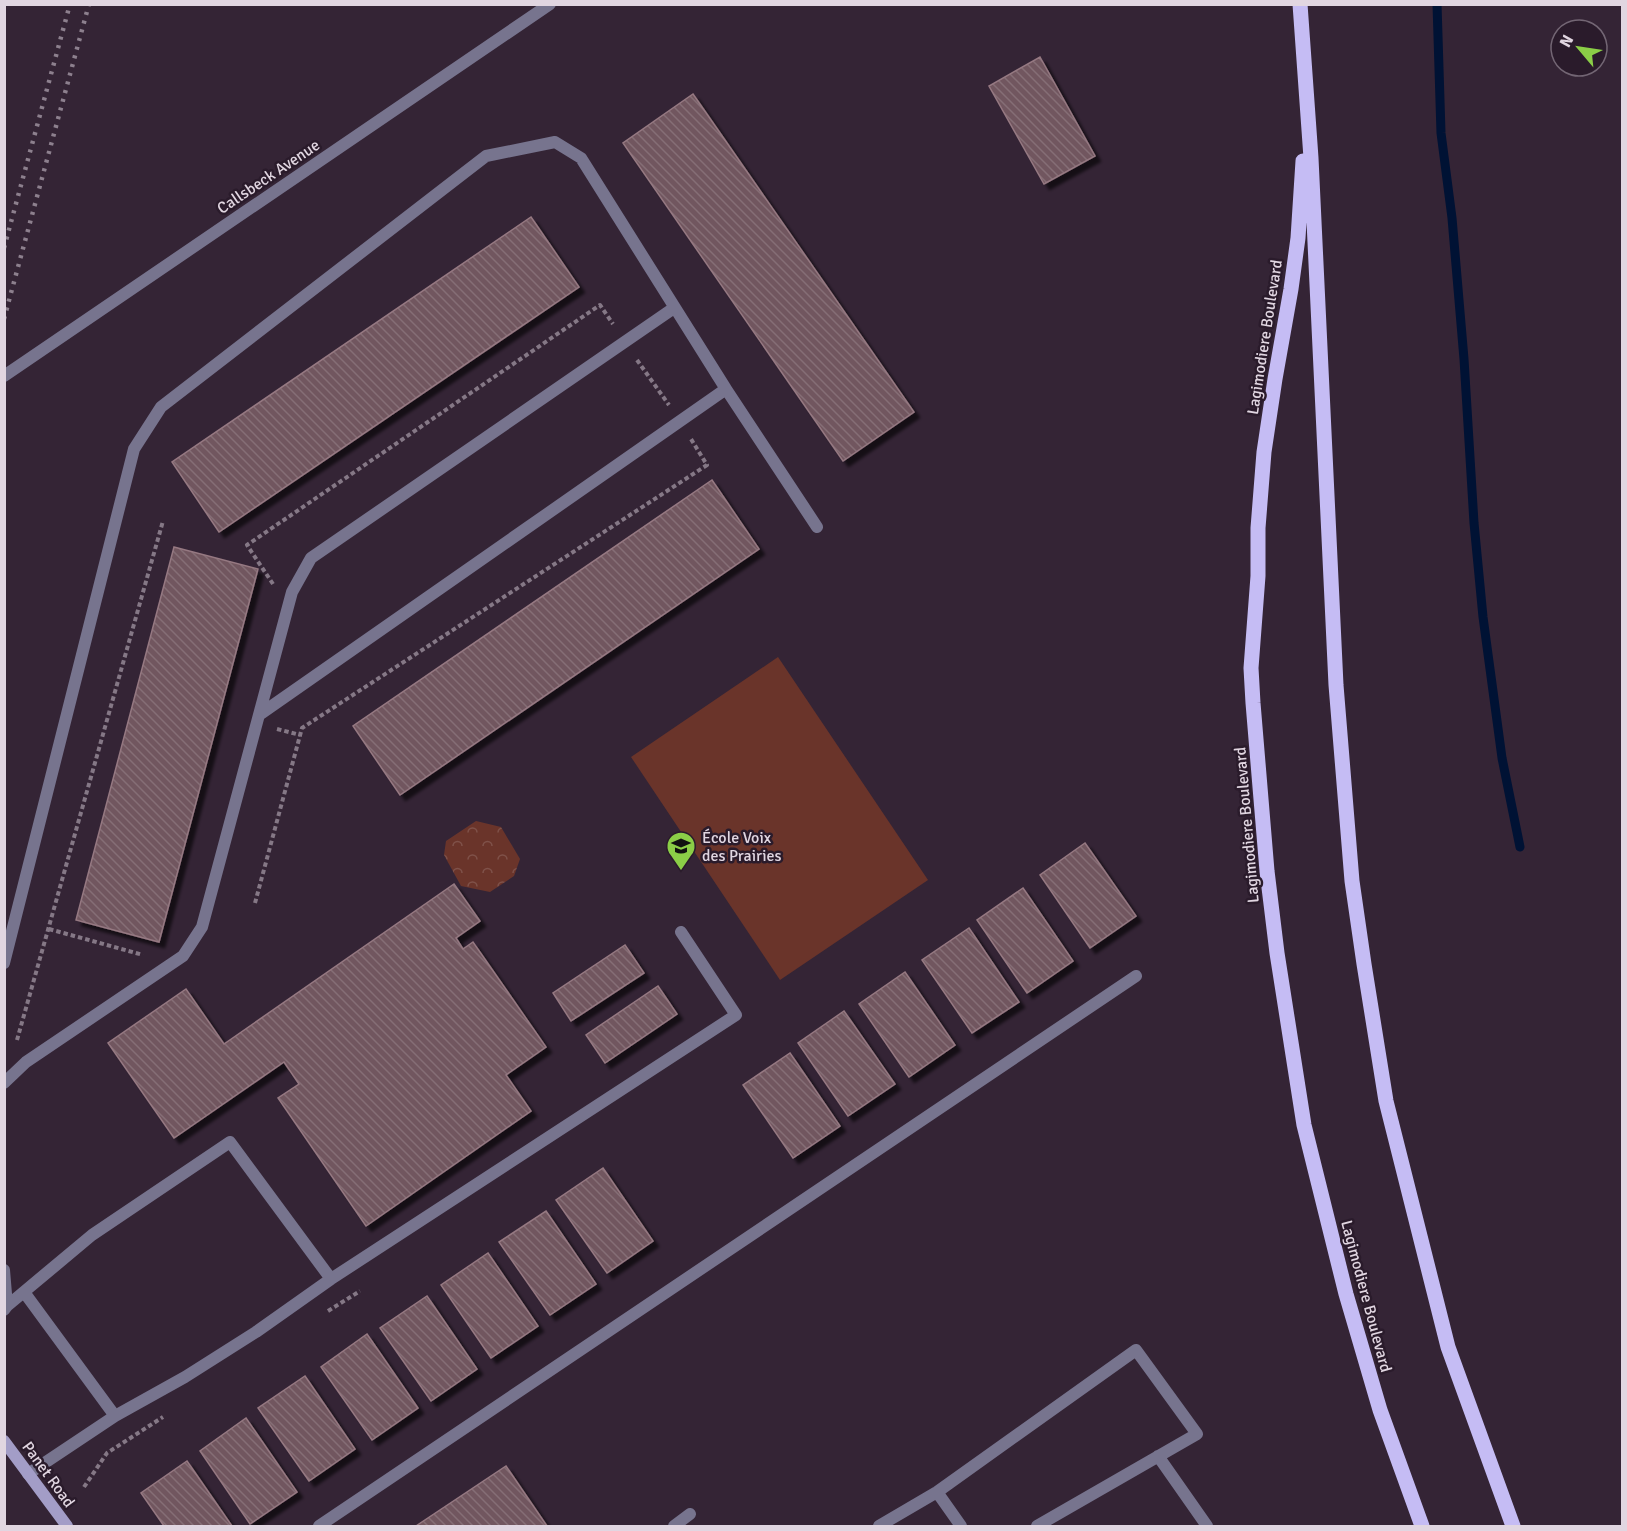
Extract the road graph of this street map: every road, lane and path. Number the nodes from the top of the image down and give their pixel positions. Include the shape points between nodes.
1 (550, 4) edge
2 (1300, 4) edge
3 (1308, 104) junction
4 (674, 308) junction
5 (4, 376) edge
6 (726, 389) junction
7 (163, 521) dead end
8 (817, 527) dead end
9 (259, 714) junction
10 (49, 929) junction
11 (681, 932) dead end
12 (143, 955) dead end
13 (4, 963) edge
14 (1136, 976) dead end
15 (17, 1040) dead end
16 (4, 1083) edge
17 (4, 1270) edge
18 (331, 1279) junction
19 (24, 1292) junction
20 (6, 1308) edge
21 (115, 1416) junction
22 (4, 1441) edge
23 (1158, 1456) junction
24 (28, 1474) junction
25 (937, 1492) junction
26 (690, 1514) dead end
27 (67, 1527) edge
28 (319, 1527) edge
29 (674, 1527) edge
30 (879, 1527) edge
31 (961, 1527) edge
32 (1037, 1527) edge
33 (1207, 1527) edge
34 (1422, 1527) edge
35 (1513, 1527) edge

1 - 5 street, Callsbeck Avenue
2 - 3 main road, Lagimodiere Boulevard
3 - 34 main road, Lagimodiere Boulevard via 1292,289 1269,416 1261,490 1251,668 1254,714 1267,871 1304,1125 1380,1410
3 - 35 main road, Lagimodiere Boulevard via 1336,685 1352,881 1386,1101 1448,1347
4 - 6 street
4 - 9 street via 311,558 292,592
4 - 13 street via 581,158 555,142 486,156 160,406 134,449
6 - 8 street
6 - 9 street
7 - 10 path
9 - 16 street via 202,927 183,956 26,1062
10 - 12 path
10 - 15 path
11 - 18 street via 736,1015
14 - 28 street
17 - 20 street
18 - 19 street via 230,1142 92,1235
18 - 21 street via 256,1332
19 - 20 street
19 - 21 street
21 - 24 street
22 - 24 street, Panet Road
23 - 25 street via 1197,1434 1136,1350
23 - 32 street
23 - 33 street
24 - 27 street, Panet Road
25 - 30 street
25 - 31 street
26 - 29 street

